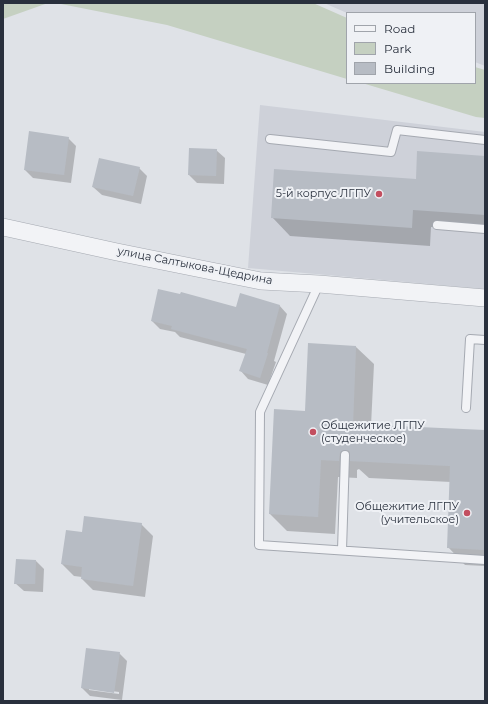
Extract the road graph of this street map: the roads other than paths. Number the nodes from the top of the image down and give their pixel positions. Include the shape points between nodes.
1 (270, 139) dead end
2 (485, 140) edge
3 (437, 225) dead end
4 (3, 227) edge
5 (485, 229) edge
6 (319, 284) junction
7 (485, 298) edge
8 (485, 340) edge
9 (466, 408) dead end
10 (345, 455) dead end
11 (342, 550) junction
12 (485, 560) edge

1 - 2 lane via 391,152 397,130
3 - 5 lane
4 - 6 street, улица Салтыкова-Щедрина via 261,281
6 - 7 street, улица Салтыкова-Щедрина
6 - 11 lane via 260,412 259,545
8 - 9 lane via 470,339
10 - 11 lane
11 - 12 lane

